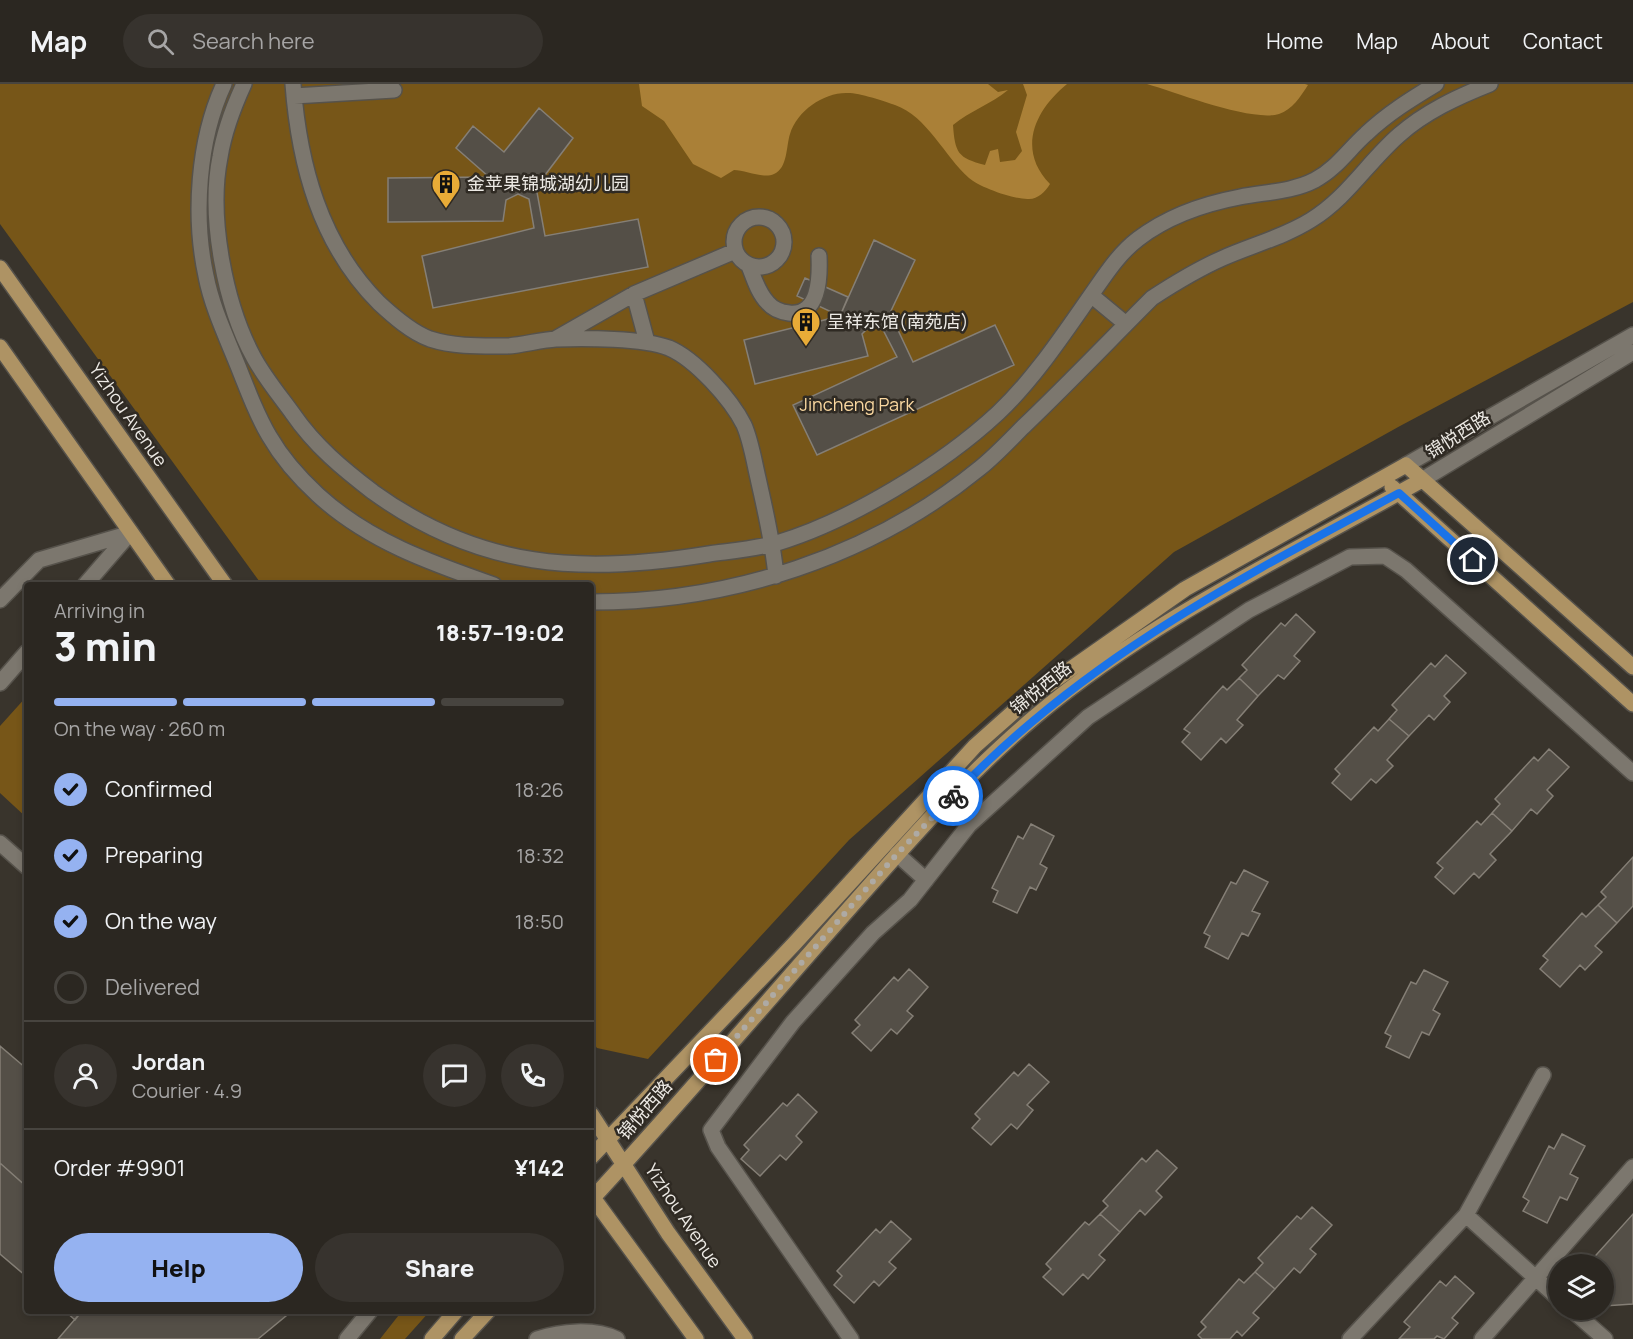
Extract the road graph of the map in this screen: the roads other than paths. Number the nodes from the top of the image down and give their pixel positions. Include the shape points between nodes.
1 (224, 84) edge
2 (244, 84) edge
3 (1436, 84) edge
4 (1482, 85) edge
5 (293, 90) edge
6 (394, 90) dead end
7 (1364, 135) junction
8 (1382, 153) junction
9 (735, 251) junction
10 (819, 256) dead end
11 (749, 266) junction
12 (0, 268) edge
13 (634, 294) junction
14 (1091, 295) junction
15 (1126, 324) junction
16 (1633, 335) edge
17 (555, 339) junction
18 (647, 342) junction
19 (0, 347) edge
20 (1633, 352) edge
21 (1406, 465) junction
22 (1384, 479) junction
23 (1422, 480) junction
24 (1399, 493) junction
25 (131, 532) junction
26 (773, 544) junction
27 (776, 576) junction
28 (474, 581) edge
29 (88, 582) edge
30 (166, 582) edge
31 (223, 582) edge
32 (0, 600) edge
33 (594, 602) edge
34 (24, 655) edge
35 (1633, 667) edge
36 (0, 683) edge
37 (1633, 704) edge
38 (1633, 773) edge
39 (0, 843) edge
40 (897, 854) junction
41 (24, 864) edge
42 (926, 880) junction
43 (1543, 1075) dead end
44 (594, 1118) edge
45 (608, 1139) junction
46 (594, 1154) edge
47 (625, 1163) junction
48 (1633, 1167) edge
49 (594, 1195) edge
50 (594, 1200) edge
51 (1466, 1215) junction
52 (1537, 1278) junction
53 (1548, 1288) edge
54 (368, 1314) edge
55 (453, 1314) edge
56 (485, 1314) edge
57 (1583, 1320) edge
58 (575, 1336) edge
59 (347, 1339) edge
60 (432, 1339) edge
61 (462, 1339) edge
62 (537, 1339) edge
63 (617, 1339) edge
64 (696, 1339) edge
65 (745, 1339) edge
66 (851, 1339) edge
67 (1350, 1339) edge
68 (1482, 1339) edge
69 (1605, 1339) edge

1 - 28 street via 216,100 203,158 203,256 216,312 264,432 298,476 340,514 373,536
2 - 26 street via 219,159 216,197 226,280 254,358 306,433 344,470 434,531 510,558 575,565 633,563
3 - 7 street
4 - 8 street via 1423,117
5 - 6 street
5 - 17 street via 297,133 327,230 364,288 393,317 429,338 465,346 510,346
7 - 8 street
7 - 14 street via 1335,167 1317,179 1295,188 1202,205 1169,220 1118,257
8 - 15 street via 1335,202 1310,221 1185,277 1152,298
9 - 11 street
9 - 11 street via 734,240 743,222 764,217 773,221 780,229 783,250 769,265
9 - 13 street
10 - 11 street via 820,277 815,296 800,313 777,310 768,304
12 - 31 main road, Yizhou Avenue
13 - 17 street
13 - 18 street
14 - 15 street
14 - 26 street via 1039,367 1000,411 965,441 873,500
15 - 27 street via 980,468 872,538
16 - 21 street, 锦悦西路
17 - 18 street
18 - 26 street via 670,349 700,370 744,425
19 - 25 main road
20 - 23 street, 锦悦西路
21 - 22 main road, 锦悦西路
21 - 23 main road
22 - 24 main road
22 - 45 main road, 锦悦西路 via 1185,589 1028,699 975,746
23 - 24 main road, 锦悦西路
23 - 35 main road
24 - 37 main road
24 - 40 main road, 锦悦西路 via 1195,604 1089,675 987,759
25 - 29 street
25 - 30 main road
25 - 32 street via 39,560
26 - 27 street
27 - 33 street via 713,592
34 - 36 street
38 - 42 street via 1406,570 1385,556 1350,557 1249,610 1088,717 969,825
39 - 41 street
40 - 42 street
40 - 47 main road, 锦悦西路
42 - 66 street via 793,1022 711,1130 718,1147
43 - 51 street
44 - 45 main road, Yizhou Avenue
45 - 46 main road, 锦悦西路
45 - 47 main road, Yizhou Avenue
47 - 49 main road, 锦悦西路
47 - 65 main road, Yizhou Avenue via 668,1233
48 - 52 street
50 - 64 main road
51 - 52 street
51 - 67 street
52 - 53 street
52 - 68 street
54 - 59 street
55 - 60 main road
56 - 61 main road
57 - 69 street
58 - 62 street via 558,1332
58 - 63 street via 608,1335

